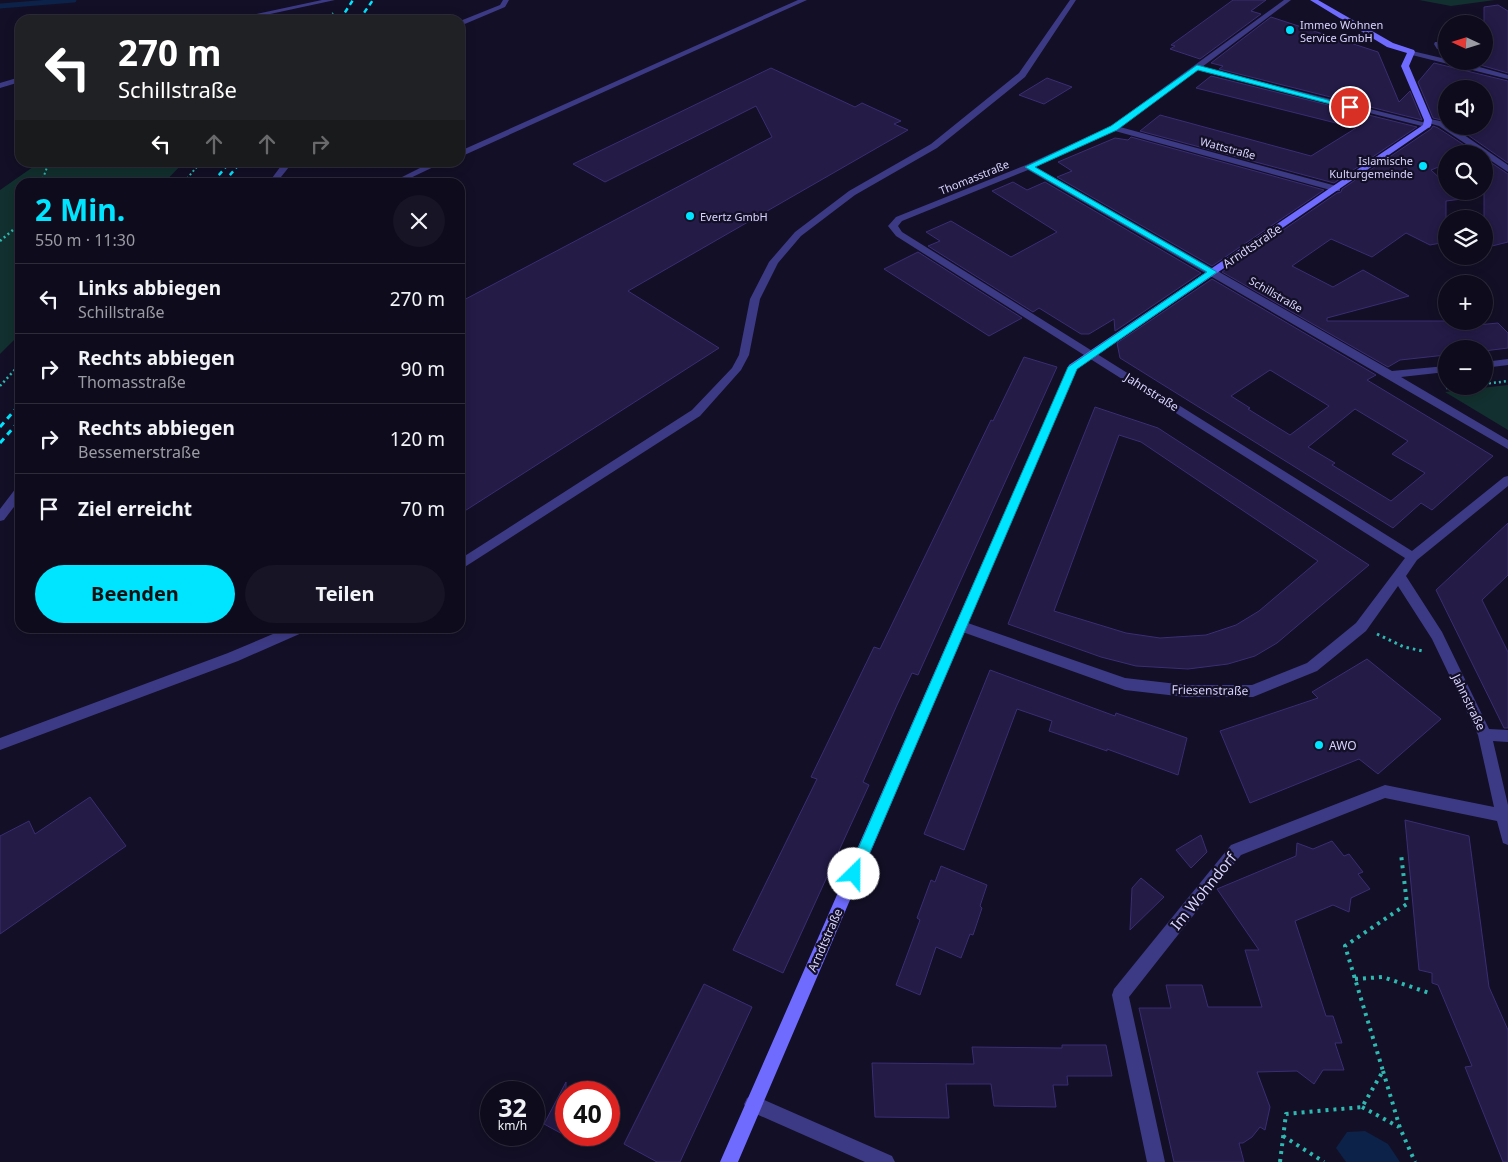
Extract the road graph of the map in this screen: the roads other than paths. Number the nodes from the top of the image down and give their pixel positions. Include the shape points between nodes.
1 (332, 0) edge
2 (506, 0) edge
3 (804, 0) edge
4 (1073, 0) edge
5 (1288, 0) edge
6 (1313, 0) edge
7 (257, 15) edge
8 (465, 22) edge
9 (1411, 52) junction
10 (1438, 59) edge
11 (1197, 68) junction
12 (1482, 70) edge
13 (1508, 77) edge
14 (15, 81) edge
15 (0, 86) edge
16 (1427, 123) junction
17 (1114, 128) junction
18 (465, 152) edge
19 (286, 167) edge
20 (429, 167) edge
21 (1029, 167) junction
22 (1508, 169) edge
23 (276, 178) edge
24 (405, 178) edge
25 (1337, 189) junction
26 (894, 226) joint
27 (1213, 272) junction
28 (1091, 354) junction
29 (1508, 362) edge
30 (1493, 364) edge
31 (1438, 370) edge
32 (1390, 375) junction
33 (1508, 445) edge
34 (1508, 480) edge
35 (15, 498) edge
36 (0, 517) edge
37 (1413, 557) junction
38 (465, 562) edge
39 (1400, 578) junction
40 (962, 626) junction
41 (288, 633) edge
42 (1485, 735) junction
43 (1508, 736) edge
44 (0, 744) edge
45 (1504, 816) junction
46 (1508, 838) edge
47 (754, 1104) junction
48 (729, 1162) edge
49 (886, 1162) edge
50 (1156, 1162) edge

1 - 7 street
2 - 8 street via 503,6
3 - 18 street
4 - 38 street via 1022,75 934,146 852,193 798,234 774,262 755,299 744,355 736,370 696,413
5 - 11 street, Thomasstraße
6 - 9 street via 1390,45
9 - 10 street
9 - 16 street via 1405,66
11 - 16 street
11 - 17 street, Thomasstraße
12 - 13 street
14 - 15 street
16 - 22 street via 1442,124
16 - 25 street, Arndtstraße
17 - 21 street, Thomasstraße
17 - 25 street, Wattstraße
19 - 23 street
20 - 24 street
21 - 26 street, Thomasstraße via 899,219
21 - 27 street, Schillstraße
25 - 27 street, Arndtstraße
26 - 28 street, Jahnstraße via 899,234
27 - 28 street, Arndtstraße
27 - 32 street, Schillstraße
28 - 37 street, Jahnstraße
28 - 40 street, Arndtstraße via 1073,367
29 - 30 street
31 - 32 street
32 - 33 street, Schillstraße
34 - 37 street, Friesenstraße
35 - 36 street
37 - 39 street, Friesenstraße
39 - 40 street, Friesenstraße via 1361,627 1312,667 1254,691 1186,691 1125,684
39 - 42 street, Jahnstraße via 1437,636
40 - 47 street, Arndtstraße
41 - 44 street via 233,657
42 - 43 street
42 - 45 street, Jahnstraße
45 - 46 street, Jahnstraße
45 - 50 street, Im Wohndorf via 1385,791 1236,850 1120,994
47 - 48 street, Arndtstraße
47 - 49 street

